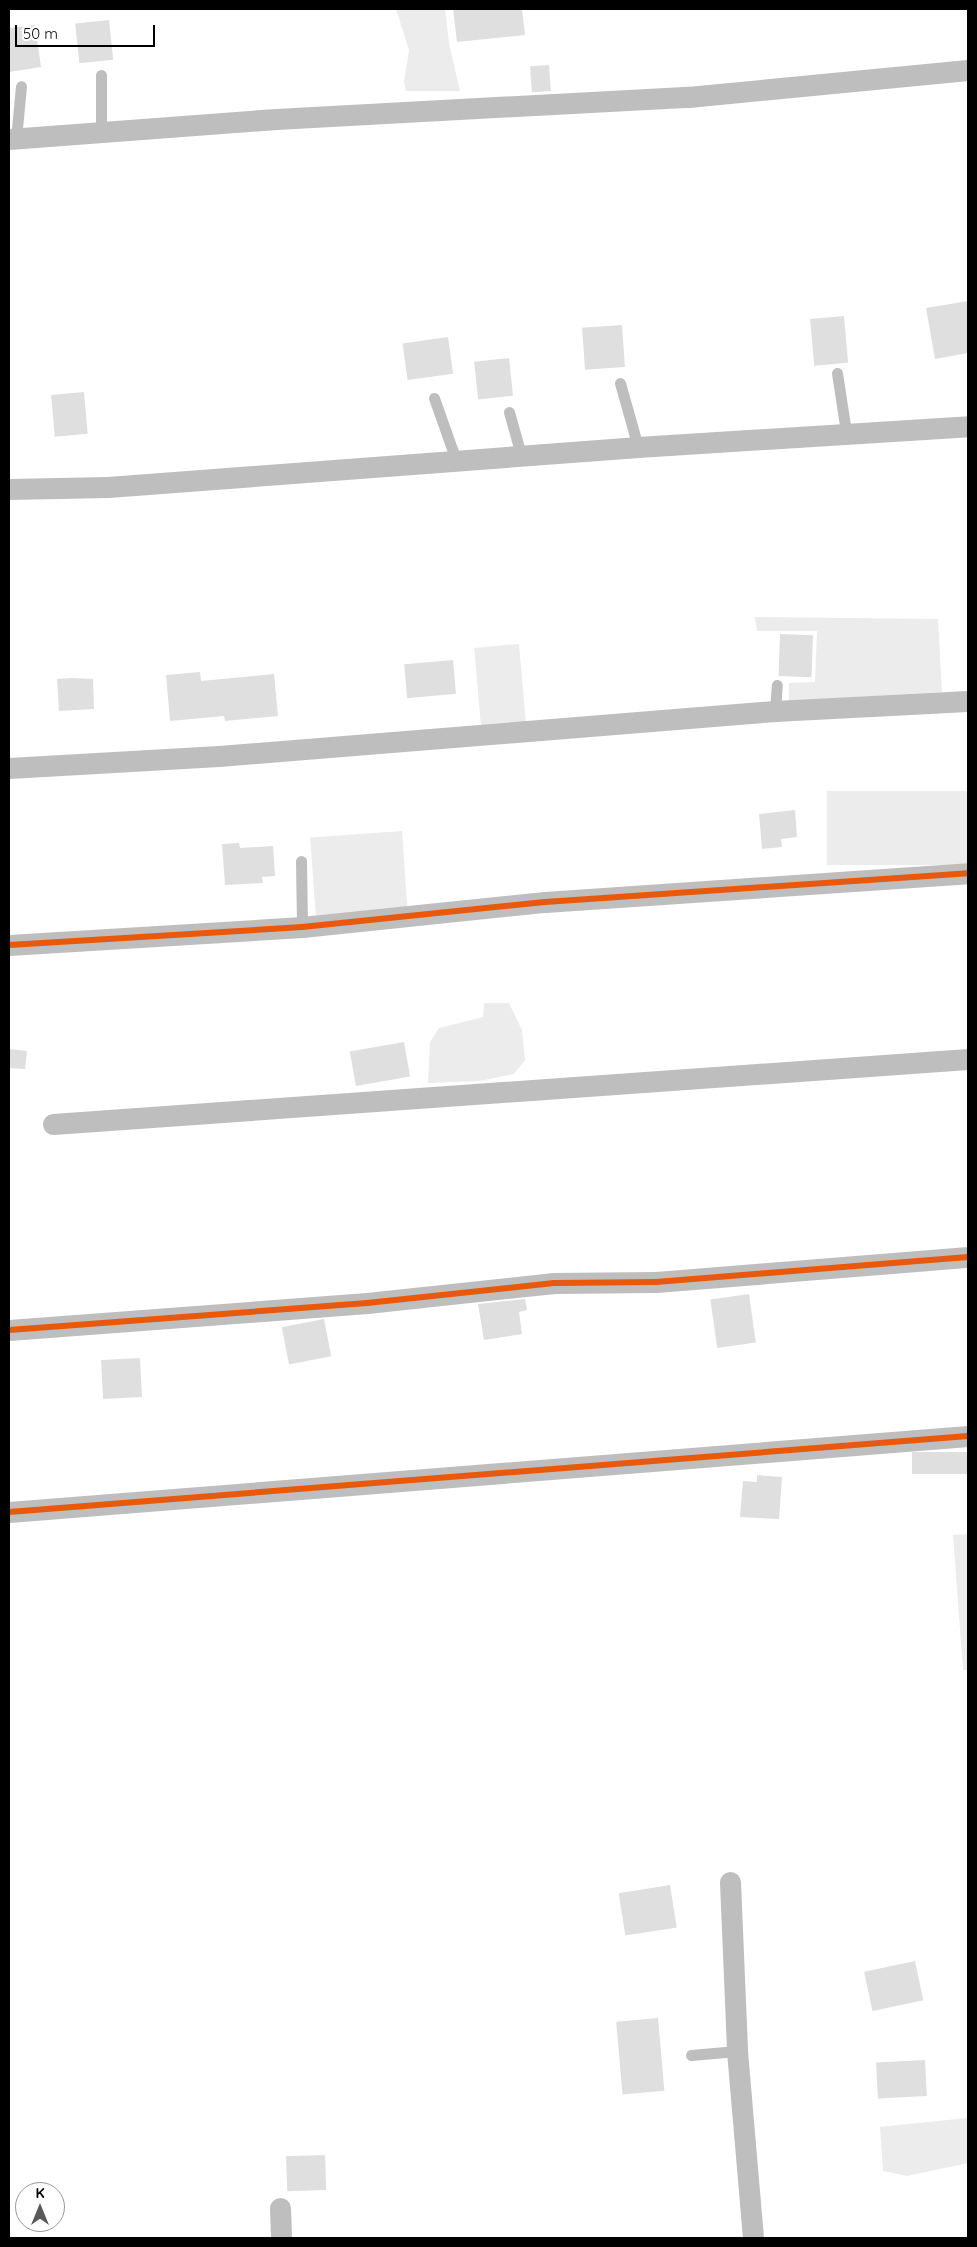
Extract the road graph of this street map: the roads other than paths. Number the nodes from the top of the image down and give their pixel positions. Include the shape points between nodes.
1 (968, 70) edge
2 (101, 75) dead end
3 (21, 86) dead end
4 (101, 133) junction
5 (12, 139) edge
6 (837, 373) dead end
7 (620, 383) dead end
8 (434, 398) dead end
9 (509, 412) dead end
10 (968, 426) edge
11 (846, 432) junction
12 (638, 447) junction
13 (521, 455) junction
14 (456, 460) junction
15 (9, 489) edge
16 (776, 685) dead end
17 (968, 701) edge
18 (775, 711) junction
19 (9, 768) edge
20 (301, 862) dead end
21 (968, 873) edge
22 (302, 927) junction
23 (9, 945) edge
24 (968, 1059) edge
25 (53, 1124) dead end
26 (968, 1257) edge
27 (9, 1330) edge
28 (968, 1436) edge
29 (9, 1512) edge
30 (730, 1882) dead end
31 (737, 2051) junction
32 (691, 2055) dead end
33 (280, 2208) dead end
34 (281, 2238) edge
35 (753, 2238) edge

1 - 4 street via 688,97 276,119
2 - 4 lane
3 - 5 lane
4 - 5 street
6 - 11 lane
7 - 12 lane
8 - 14 lane
9 - 13 lane
10 - 11 street
11 - 12 street
12 - 13 street
13 - 14 street
14 - 15 street via 108,487
16 - 18 lane
17 - 18 street
18 - 19 street via 219,756
20 - 22 lane
21 - 22 street via 545,902
22 - 23 street
24 - 25 street
26 - 27 street via 656,1282 554,1284 367,1303
28 - 29 street
30 - 31 street
31 - 32 lane
31 - 35 street
33 - 34 street

